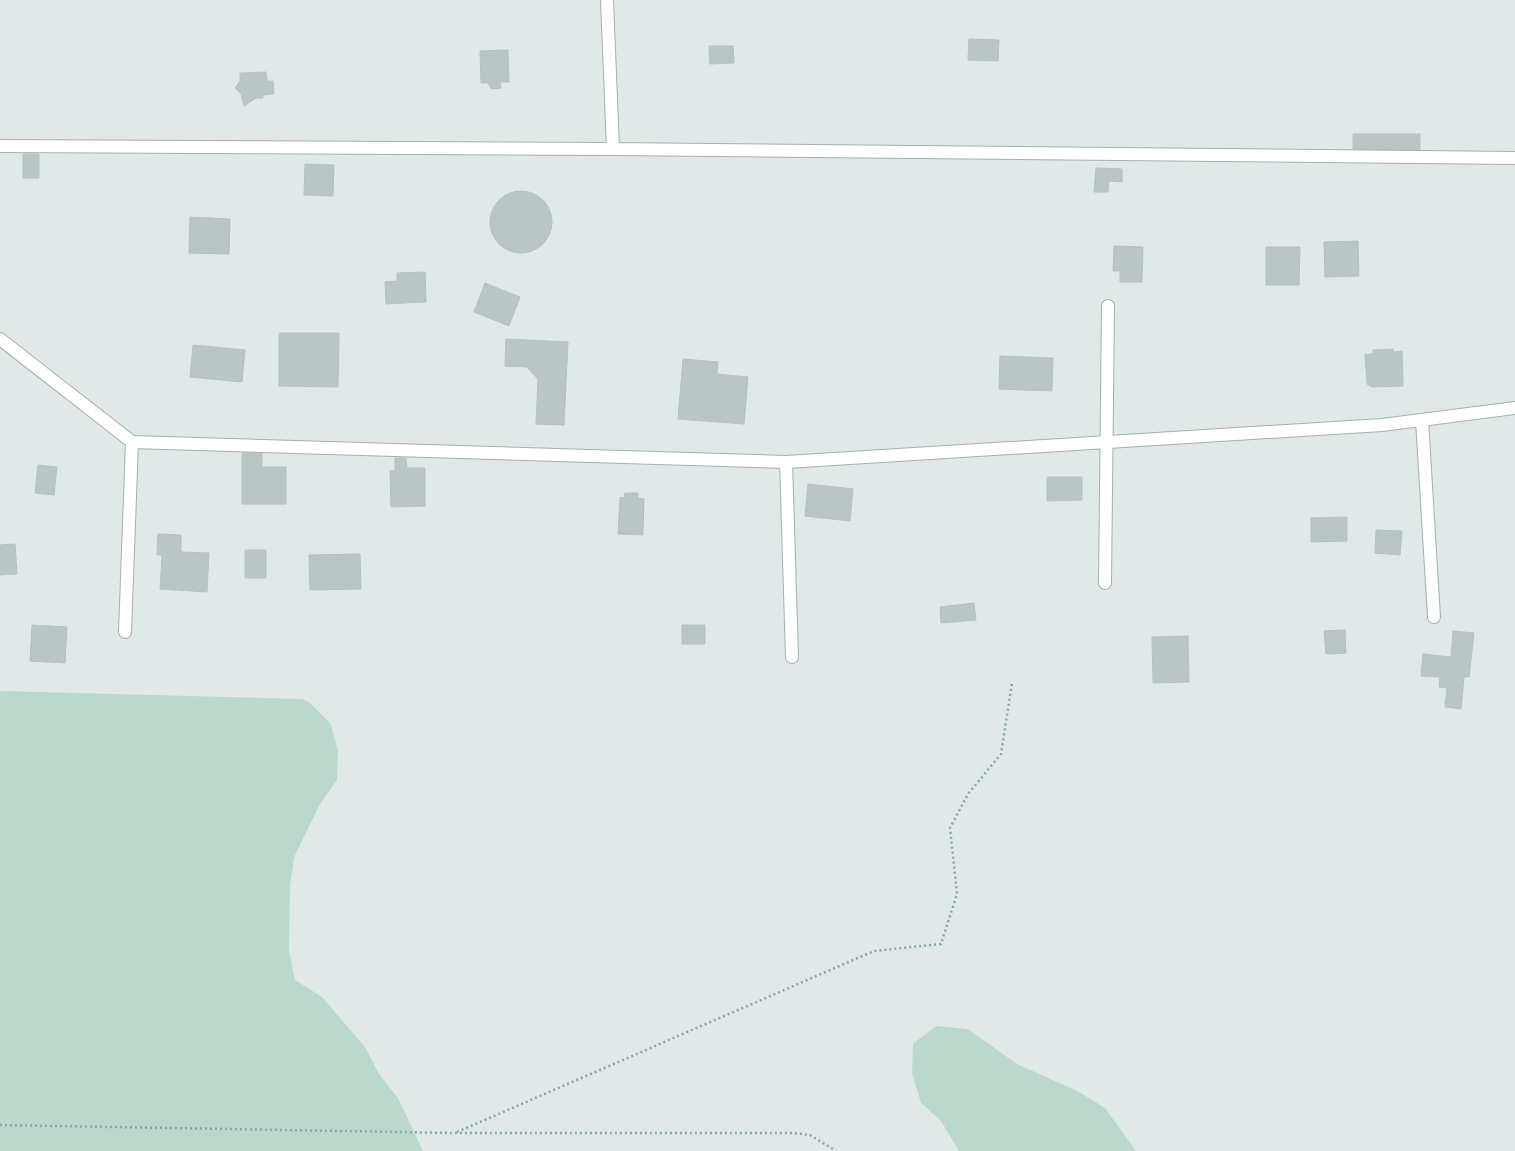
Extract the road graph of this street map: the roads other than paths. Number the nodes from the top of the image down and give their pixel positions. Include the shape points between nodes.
1 (607, 0) edge
2 (0, 146) edge
3 (613, 149) junction
4 (1515, 158) edge
5 (1108, 306) dead end
6 (0, 339) edge
7 (1515, 408) edge
8 (1422, 420) junction
9 (132, 442) junction
10 (1106, 443) junction
11 (786, 462) junction
12 (1105, 583) dead end
13 (1434, 618) dead end
14 (125, 632) dead end
15 (792, 657) dead end

1 - 3 street
2 - 3 street
3 - 4 street
5 - 10 street
6 - 9 street
7 - 8 street
8 - 10 street via 1382,425
8 - 13 street
9 - 11 street
9 - 14 street
10 - 11 street
10 - 12 street
11 - 15 street

